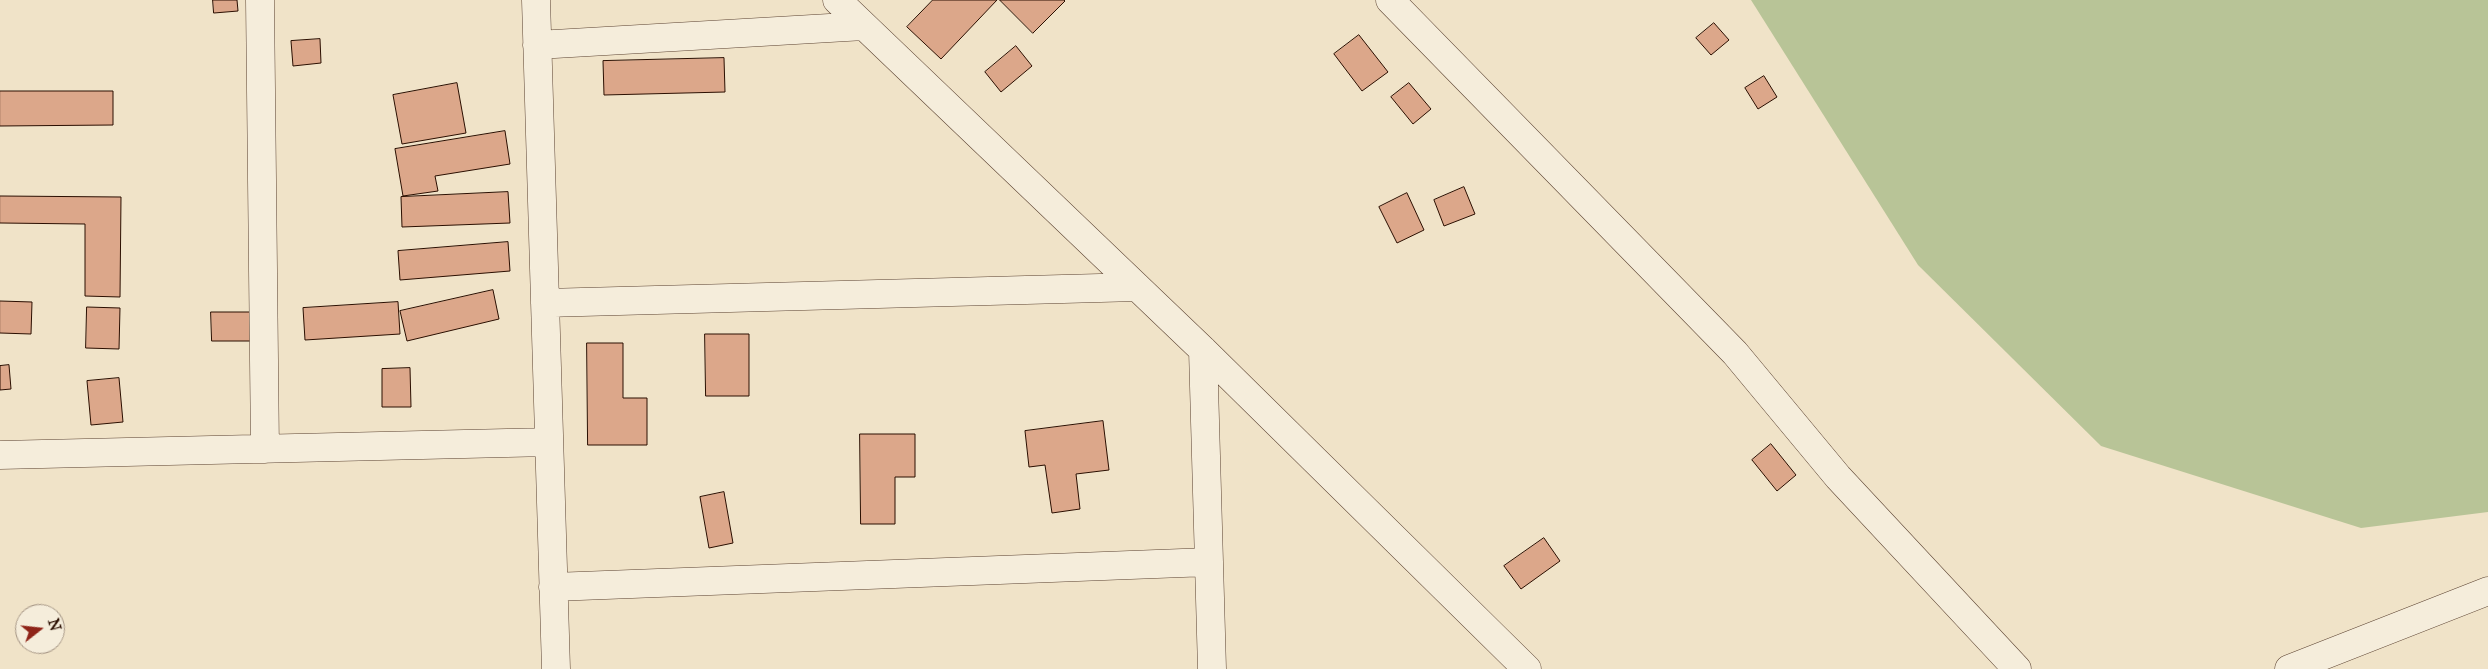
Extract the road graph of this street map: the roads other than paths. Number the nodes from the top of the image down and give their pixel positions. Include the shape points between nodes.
1 (260, 0) edge
2 (536, 0) edge
3 (837, 0) edge
4 (1390, 0) edge
5 (864, 26) junction
6 (537, 45) junction
7 (1137, 287) junction
8 (544, 303) junction
9 (1203, 350) junction
10 (549, 442) junction
11 (265, 449) junction
12 (0, 455) edge
13 (1209, 562) junction
14 (553, 587) junction
15 (2488, 591) edge
16 (556, 669) edge
17 (1212, 669) edge
18 (1527, 669) edge
19 (2017, 669) edge
20 (2289, 669) edge

1 - 11 street
2 - 6 street
3 - 5 street
4 - 19 street via 1735,353 1838,477
5 - 6 street
5 - 7 street
6 - 8 street
7 - 8 street
7 - 9 street
8 - 10 street
9 - 13 street
9 - 18 street
10 - 11 street
10 - 14 street
11 - 12 street
13 - 14 street
13 - 17 street
14 - 16 street
15 - 20 street

